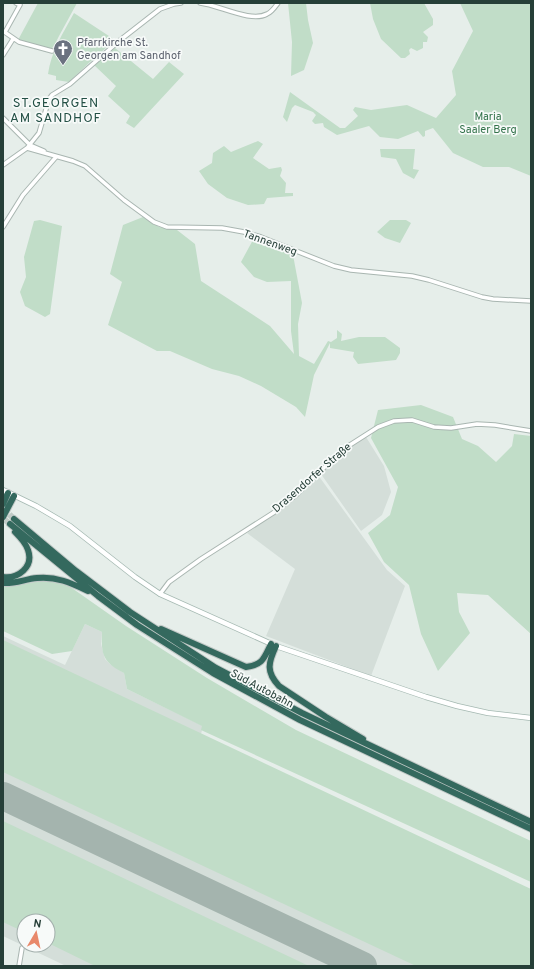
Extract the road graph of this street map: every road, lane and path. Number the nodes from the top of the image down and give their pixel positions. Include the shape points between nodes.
1 (16, 3) edge
2 (181, 3) edge
3 (200, 3) edge
4 (278, 3) edge
5 (4, 32) edge
6 (13, 39) junction
7 (52, 51) dead end
8 (3, 55) edge
9 (3, 118) edge
10 (29, 146) junction
11 (56, 156) junction
12 (3, 165) edge
13 (3, 227) edge
14 (531, 301) edge
15 (531, 431) edge
16 (8, 493) edge
17 (3, 504) edge
18 (3, 517) edge
19 (14, 519) tunnel mouth
20 (3, 577) edge
21 (3, 583) edge
22 (160, 594) junction
23 (98, 596) junction
24 (148, 624) junction
25 (273, 645) junction
26 (531, 718) edge
27 (379, 750) junction
28 (531, 822) edge
29 (531, 829) edge
30 (21, 953) edge
31 (19, 966) edge

1 - 5 street via 20,6
2 - 10 street via 160,9 70,84 52,95 39,134
3 - 4 street via 255,17 266,15
5 - 6 street
6 - 7 street
6 - 8 street
9 - 10 street, Tannenweg
10 - 11 street, Tannenweg
10 - 12 street
11 - 13 street via 23,195
11 - 14 street, Tannenweg via 85,166 124,200 154,222 167,227 222,228 244,232 334,266 412,276 493,299
15 - 22 street, Drasendorfer Straße via 483,424 440,428 412,420 394,421 378,427 342,450 296,495 273,513 201,559 169,582
16 - 17 highway
16 - 18 highway
16 - 22 main road via 60,519
19 - 24 highway, Süd Autobahn via 76,571
20 - 23 highway, Süd Autobahn via 17,576 23,571 29,559 28,550 10,524
21 - 23 highway via 42,578 58,579
22 - 25 main road
23 - 29 highway, Süd Autobahn via 183,655 268,704
24 - 25 highway via 246,667 256,666 262,662
24 - 27 highway, Süd Autobahn via 216,668 302,714
25 - 26 main road via 457,706
25 - 27 highway via 269,672 279,686
27 - 28 highway, Süd Autobahn
30 - 31 street

